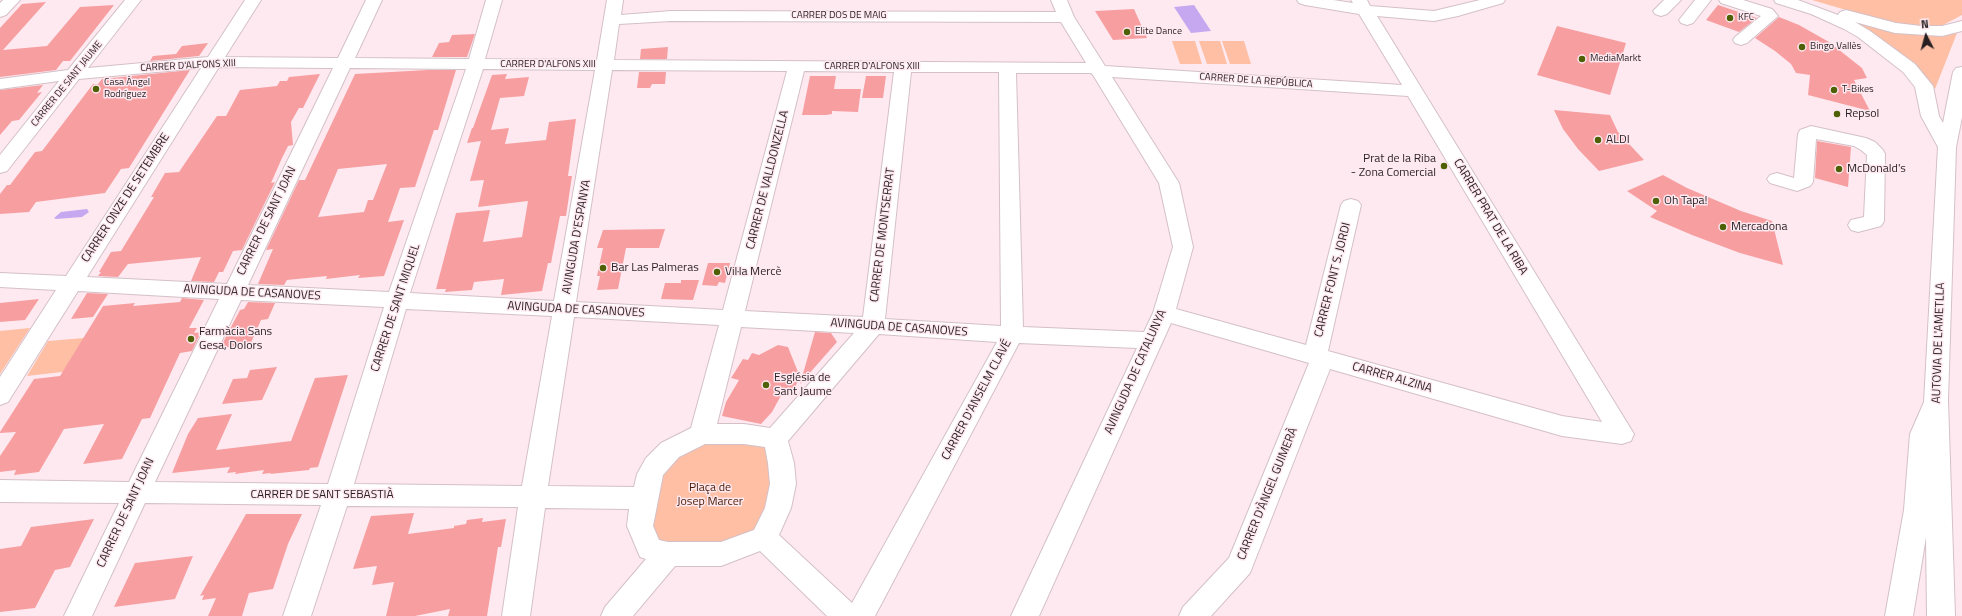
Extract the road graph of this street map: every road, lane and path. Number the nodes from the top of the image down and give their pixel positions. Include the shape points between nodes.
1 (134, 0) edge
2 (253, 0) edge
3 (374, 0) edge
4 (494, 0) edge
5 (615, 0) edge
6 (1059, 0) edge
7 (1305, 0) edge
8 (1497, 0) edge
9 (1672, 0) edge
10 (1703, 0) edge
11 (1727, 0) edge
12 (1782, 0) edge
13 (1796, 0) edge
14 (10, 1) edge
15 (1362, 5) edge
16 (1661, 11) dead end
17 (0, 12) edge
18 (1066, 17) junction
19 (612, 20) junction
20 (1687, 20) dead end
21 (1962, 26) edge
22 (1741, 40) dead end
23 (214, 62) junction
24 (344, 64) junction
25 (474, 65) junction
26 (606, 65) junction
27 (797, 66) junction
28 (903, 66) junction
29 (1007, 68) junction
30 (1098, 69) junction
31 (1962, 72) edge
32 (75, 74) junction
33 (0, 84) edge
34 (1414, 91) junction
35 (1947, 147) junction
36 (0, 167) edge
37 (1777, 179) dead end
38 (1351, 205) dead end
39 (1858, 225) dead end
40 (0, 280) edge
41 (71, 284) junction
42 (233, 292) junction
43 (397, 301) junction
44 (564, 309) junction
45 (1164, 313) junction
46 (734, 318) junction
47 (873, 326) junction
48 (1012, 335) junction
49 (1151, 340) junction
50 (1318, 357) junction
51 (0, 396) edge
52 (1936, 400) junction
53 (702, 434) junction
54 (1622, 434) joint
55 (774, 440) junction
56 (0, 491) edge
57 (135, 494) junction
58 (337, 495) junction
59 (533, 497) junction
60 (644, 498) junction
61 (764, 538) junction
62 (668, 554) junction
63 (78, 616) edge
64 (297, 616) edge
65 (516, 616) edge
66 (615, 616) edge
67 (846, 616) edge
68 (860, 616) edge
69 (1025, 616) edge
70 (1193, 616) edge
71 (1899, 616) edge
72 (1941, 616) edge

1 - 32 main road, CARRER DE SANT JAUME
2 - 23 main road, CARRER ONZE DE SETEMBRE
3 - 24 main road, CARRER DE SANT JOAN
4 - 25 main road, CARRER DE SANT MIQUEL
5 - 19 main road, AVINGUDA D'ESPANYA
6 - 18 main road, AVINGUDA DE CATALUNYA
7 - 15 main road
8 - 15 main road via 1452,14 1434,16
9 - 16 main road
10 - 20 main road
11 - 22 main road via 1766,12 1770,16
12 - 35 main road via 1817,11 1850,26 1909,68 1924,86 1930,116
13 - 21 main road via 1895,28 1942,31
14 - 17 main road
15 - 34 main road, CARRER PRAT DE LA RIBA
18 - 19 main road, CARRER DOS DE MAIG via 671,16
18 - 30 main road, AVINGUDA DE CATALUNYA
19 - 26 main road, AVINGUDA D'ESPANYA
23 - 24 main road, CARRER D'ALFONS XIII
23 - 32 main road, CARRER D'ALFONS XIII
23 - 41 main road, CARRER ONZE DE SETEMBRE
24 - 25 main road, CARRER D'ALFONS XIII
24 - 42 main road, CARRER DE SANT JOAN
25 - 26 main road, CARRER D'ALFONS XIII
25 - 43 main road, CARRER DE SANT MIQUEL
26 - 27 main road, CARRER D'ALFONS XIII
26 - 44 main road, AVINGUDA D'ESPANYA
27 - 28 main road, CARRER D'ALFONS XIII
27 - 46 main road, CARRER DE VALLDONZELLA
28 - 29 main road, CARRER D'ALFONS XIII
28 - 47 main road, CARRER DE MONTSERRAT
29 - 30 main road, CARRER D'ALFONS XIII
29 - 48 main road, CARRER D'ANSELM CLAVÉ
30 - 34 main road, CARRER DE LA REPÚBLICA
30 - 45 main road, AVINGUDA DE CATALUNYA via 1169,183 1183,247
31 - 35 main road, AUTOVIA DE L'AMETLLA
32 - 33 main road, CARRER D'ALFONS XIII
32 - 36 main road, CARRER DE SANT JAUME
34 - 54 main road, CARRER PRAT DE LA RIBA
35 - 52 main road, AUTOVIA DE L'AMETLLA
37 - 39 main road via 1797,185 1803,182 1807,134 1811,132 1868,146 1876,154 1874,221
38 - 50 main road, CARRER FONT S. JORDI
40 - 41 main road, AVINGUDA DE CASANOVES
41 - 42 main road, AVINGUDA DE CASANOVES
41 - 51 main road, CARRER ONZE DE SETEMBRE
42 - 43 main road, AVINGUDA DE CASANOVES
42 - 57 main road, CARRER DE SANT JOAN
43 - 44 main road, AVINGUDA DE CASANOVES
43 - 58 main road, CARRER DE SANT MIQUEL
44 - 46 main road, AVINGUDA DE CASANOVES
44 - 59 main road, AVINGUDA D'ESPANYA
45 - 49 main road, AVINGUDA DE CATALUNYA
45 - 50 main road, CARRER ALZINA
46 - 47 main road, AVINGUDA DE CASANOVES
46 - 53 main road, CARRER DE VALLDONZELLA
47 - 48 main road, AVINGUDA DE CASANOVES
47 - 55 main road
48 - 49 main road, AVINGUDA DE CASANOVES
48 - 68 main road, CARRER D'ANSELM CLAVÉ
49 - 69 main road, AVINGUDA DE CATALUNYA
50 - 54 main road, CARRER ALZINA via 1562,426
50 - 70 main road, CARRER D'ÀNGEL GUIMERÀ via 1240,565
52 - 71 main road via 1922,434 1917,510
52 - 72 main road, AUTOVIA DE L'AMETLLA
53 - 55 main road via 744,434
53 - 60 main road via 670,450 655,465
55 - 61 main road via 781,463 783,484 778,508
56 - 57 main road, CARRER DE SANT SEBASTIÀ
57 - 58 main road, CARRER DE SANT SEBASTIÀ
57 - 63 main road, CARRER DE SANT JOAN
58 - 59 main road, CARRER DE SANT SEBASTIÀ
58 - 64 main road, CARRER DE SANT MIQUEL
59 - 60 main road, CARRER DE SANT SEBASTIÀ
59 - 65 main road, AVINGUDA D'ESPANYA
60 - 62 main road via 640,526 647,543 650,549
61 - 62 main road via 720,554
61 - 67 main road
62 - 66 main road

